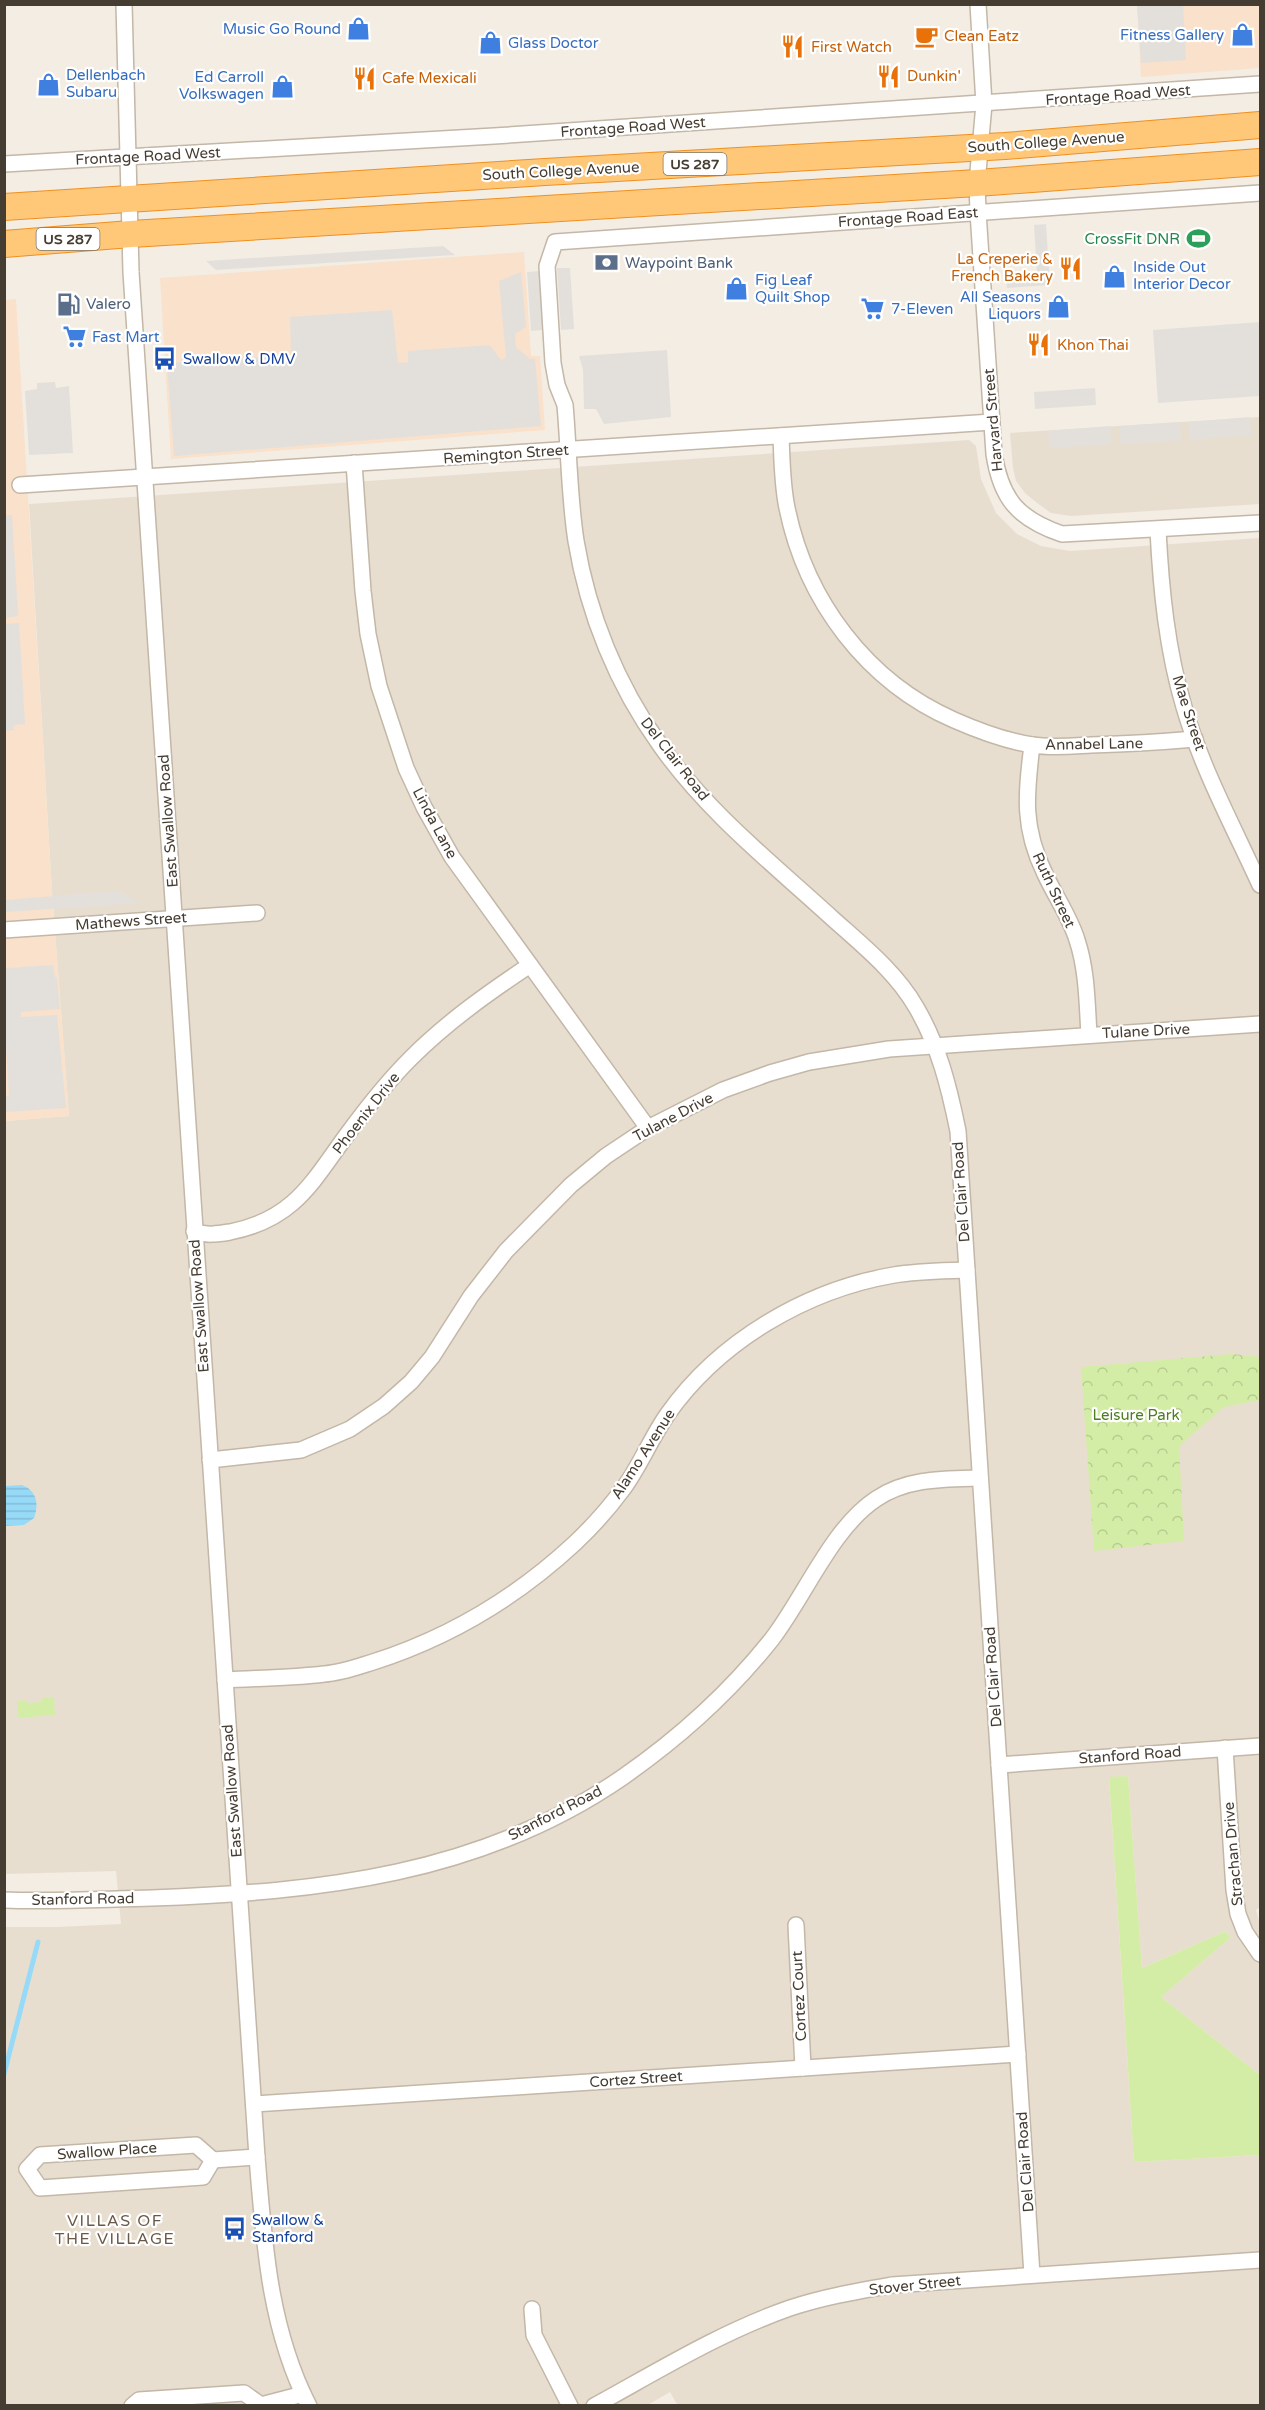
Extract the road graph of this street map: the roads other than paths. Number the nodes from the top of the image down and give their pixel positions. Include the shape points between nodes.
1 (123, 4) edge
2 (978, 4) edge
3 (1260, 84) edge
4 (984, 104) junction
5 (1260, 125) edge
6 (981, 148) junction
7 (128, 158) junction
8 (1260, 162) edge
9 (4, 164) edge
10 (977, 183) junction
11 (1260, 194) edge
12 (130, 200) junction
13 (4, 207) edge
14 (978, 212) junction
15 (131, 234) junction
16 (555, 242) joint
17 (4, 244) edge
18 (992, 422) junction
19 (781, 436) junction
20 (569, 450) junction
21 (354, 463) junction
22 (146, 477) junction
23 (20, 485) dead end
24 (1260, 523) edge
25 (1158, 530) junction
26 (1195, 739) junction
27 (1032, 745) junction
28 (1260, 885) edge
29 (257, 913) dead end
30 (174, 918) junction
31 (4, 930) edge
32 (530, 965) junction
33 (1260, 1024) edge
34 (1089, 1035) junction
35 (936, 1046) junction
36 (648, 1128) junction
37 (194, 1232) junction
38 (967, 1270) junction
39 (210, 1461) junction
40 (980, 1478) junction
41 (225, 1680) junction
42 (1260, 1746) edge
43 (1225, 1748) junction
44 (999, 1765) junction
45 (239, 1895) junction
46 (4, 1899) edge
47 (796, 1925) dead end
48 (1260, 1954) edge
49 (1018, 2054) junction
50 (803, 2068) junction
51 (254, 2104) junction
52 (257, 2157) junction
53 (213, 2160) junction
54 (1260, 2260) edge
55 (1032, 2275) junction
56 (532, 2309) dead end
57 (306, 2400) edge
58 (261, 2405) edge
59 (132, 2406) edge
60 (570, 2406) edge
61 (594, 2406) edge

1 - 7 street, East Swallow Road
2 - 4 street, Harvard Street
3 - 4 street, Frontage Road West
4 - 6 street, Harvard Street
4 - 7 street, Frontage Road West
5 - 6 highway, South College Avenue / US 287
6 - 10 street, Harvard Street
6 - 12 highway, South College Avenue / US 287
7 - 9 street, Frontage Road West
7 - 12 street, East Swallow Road
8 - 10 highway, US 287
10 - 14 street, Harvard Street
10 - 15 highway, US 287
11 - 14 street, Frontage Road East
12 - 13 highway, South College Avenue / US 287
12 - 15 street, East Swallow Road
14 - 16 street, Frontage Road East
14 - 18 street, Harvard Street
15 - 17 highway, US 287
15 - 22 street, East Swallow Road
16 - 20 street, Del Clair Road via 547,267 554,363 557,385 566,405
18 - 19 street, Remington Street
18 - 25 street, Harvard Street via 1003,492 1034,522 1062,534
19 - 20 street, Remington Street
19 - 27 street, Annabel Lane via 787,507 802,560 839,627 860,653 879,673 933,711
20 - 21 street, Remington Street
20 - 35 street, Del Clair Road via 576,534 588,593 617,672 637,710 692,786 880,961 916,1007
21 - 22 street, Remington Street
21 - 32 street, Linda Lane via 368,634 392,728 424,807 452,857
22 - 23 street, Remington Street
22 - 30 street, East Swallow Road
24 - 25 street, Harvard Street
25 - 26 street, Mae Street via 1161,587 1174,667
26 - 27 street, Annabel Lane
26 - 28 street, Mae Street
27 - 34 street, Ruth Street via 1026,807 1029,830 1045,874 1077,939
29 - 30 street, Mathews Street
30 - 31 street, Mathews Street
30 - 37 street, East Swallow Road
32 - 36 street, Linda Lane
32 - 37 street, Phoenix Drive via 450,1022 410,1059 374,1099 297,1200 277,1214 240,1230
33 - 34 street, Tulane Drive
34 - 35 street, Tulane Drive
35 - 36 street, Tulane Drive via 849,1054 770,1073 714,1094
35 - 38 street, Del Clair Road via 947,1078 957,1131
36 - 39 street, Tulane Drive via 606,1156 538,1217 471,1296 432,1357 384,1406 350,1429 301,1450
37 - 39 street, East Swallow Road
38 - 40 street, Del Clair Road
38 - 41 street, Alamo Avenue via 863,1282 794,1308 761,1327 707,1369 678,1401 624,1488 575,1542 535,1578 476,1617 395,1655 352,1668 326,1674
39 - 41 street, East Swallow Road
40 - 44 street, Del Clair Road
40 - 45 street, Stanford Road via 912,1483 877,1498 856,1514 798,1603 743,1673 668,1744 583,1802 490,1846 413,1869
41 - 45 street, East Swallow Road
42 - 43 street, Stanford Road
43 - 44 street, Stanford Road
43 - 48 street, Strachan Drive via 1238,1914
44 - 49 street, Del Clair Road
45 - 46 street, Stanford Road
45 - 51 street, East Swallow Road
47 - 50 street, Cortez Court
49 - 50 street, Cortez Street
49 - 55 street, Del Clair Road
50 - 51 street, Cortez Street
51 - 52 street, East Swallow Road
52 - 53 street
52 - 57 street, East Swallow Road via 268,2279 281,2331
53 - 53 street, Swallow Place via 203,2177 39,2188 27,2169 40,2155 196,2145
54 - 55 street, Stover Street
55 - 61 street, Stover Street via 892,2285 792,2308 723,2336
56 - 60 street via 534,2335
57 - 58 street
58 - 59 street via 244,2393 139,2400

